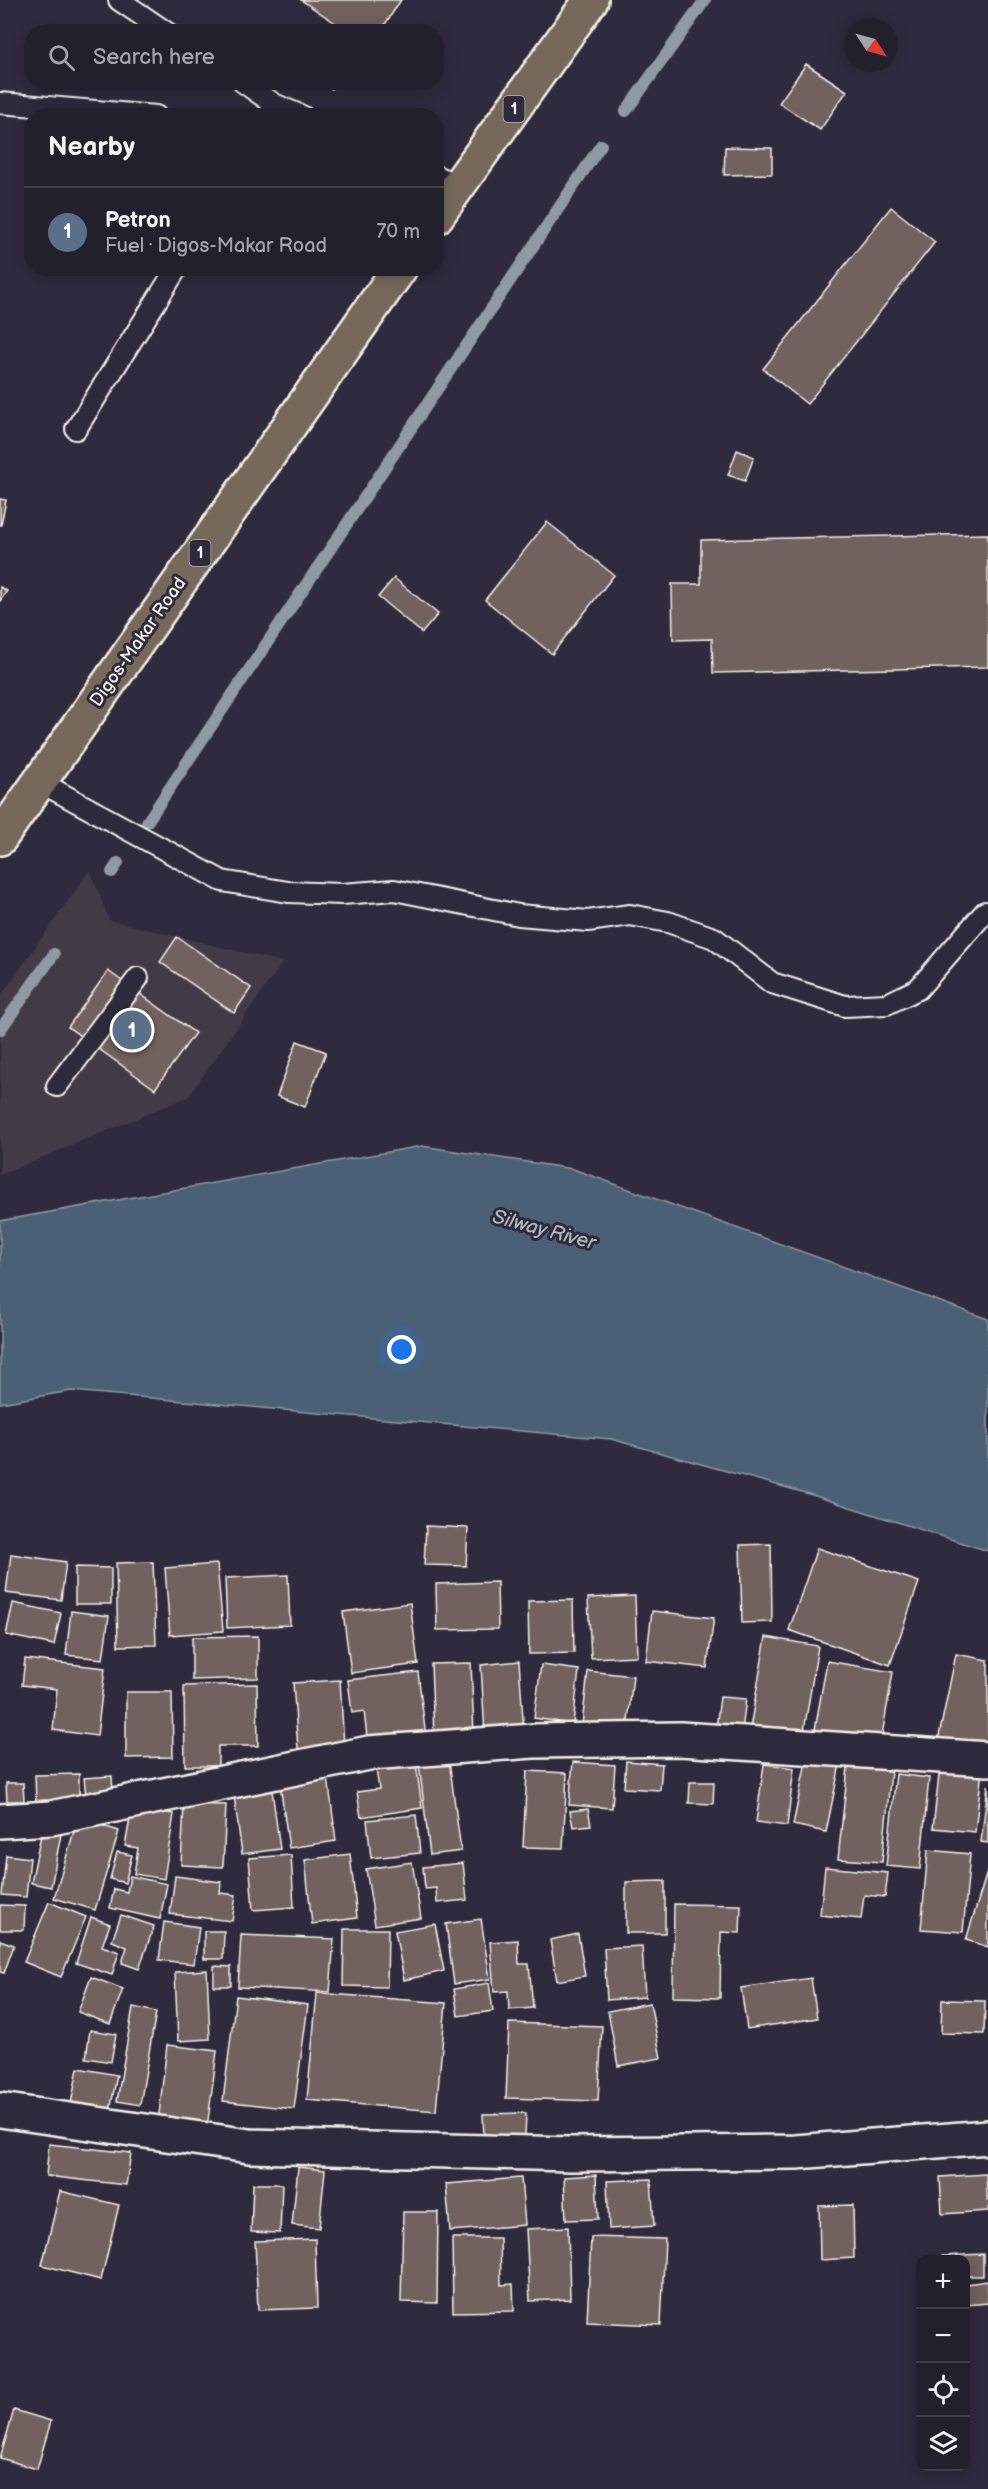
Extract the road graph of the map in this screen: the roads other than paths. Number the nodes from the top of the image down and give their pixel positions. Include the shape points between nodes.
1 (119, 0) edge
2 (591, 0) edge
3 (154, 24) edge
4 (251, 90) edge
5 (0, 103) edge
6 (60, 108) edge
7 (270, 108) edge
8 (448, 181) edge
9 (172, 276) edge
10 (394, 276) edge
11 (76, 429) dead end
12 (40, 782) junction
13 (0, 838) edge
14 (985, 912) dead end
15 (138, 978) dead end
16 (57, 1086) dead end
17 (988, 1759) edge
18 (0, 1821) edge
19 (0, 2110) edge
20 (988, 2137) edge

1 - 3 lane
2 - 8 main road, 1
4 - 7 lane
5 - 6 lane
9 - 11 lane
10 - 12 main road, Digos-Makar Road / 1
12 - 13 main road, Digos-Makar Road / 1
12 - 14 lane via 222,881 288,892 342,894 394,890 508,913 588,921 630,915 668,922 714,938 772,983 845,1006 887,1004 918,989
15 - 16 lane
17 - 18 street via 680,1739 533,1741 369,1753 51,1818
19 - 20 street via 249,2146 571,2154 796,2152

